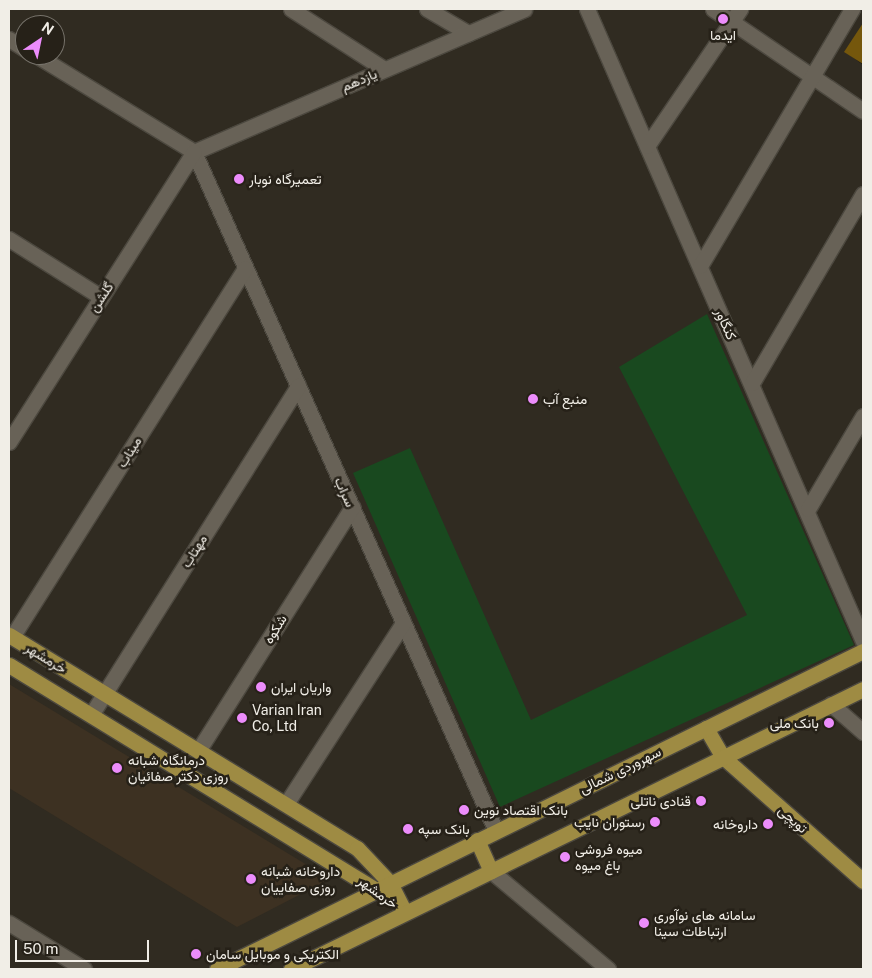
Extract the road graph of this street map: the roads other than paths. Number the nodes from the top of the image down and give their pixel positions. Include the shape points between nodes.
1 (291, 9) edge
2 (427, 9) edge
3 (524, 9) edge
4 (587, 9) edge
5 (713, 9) edge
6 (852, 9) edge
7 (736, 15) edge
8 (468, 33) junction
9 (52, 65) edge
10 (384, 70) junction
11 (812, 77) junction
12 (863, 112) edge
13 (648, 146) junction
14 (194, 152) junction
15 (863, 194) edge
16 (9, 239) edge
17 (700, 266) junction
18 (246, 268) junction
19 (101, 297) junction
20 (752, 383) junction
21 (298, 386) junction
22 (863, 416) edge
23 (11, 433) edge
24 (352, 507) junction
25 (808, 510) junction
26 (403, 623) junction
27 (11, 636) edge
28 (863, 641) edge
29 (9, 665) edge
30 (863, 689) edge
31 (104, 693) junction
32 (831, 704) junction
33 (91, 715) junction
34 (706, 728) junction
35 (863, 732) edge
36 (198, 750) junction
37 (723, 757) junction
38 (286, 804) junction
39 (496, 831) junction
40 (477, 840) junction
41 (491, 870) junction
42 (863, 881) edge
43 (384, 886) junction
44 (405, 912) junction
45 (9, 923) edge
46 (84, 969) edge
47 (217, 969) edge
48 (291, 969) edge
49 (608, 969) edge

1 - 10 street
2 - 8 street
3 - 8 street, یازدهم
4 - 13 street, کنگاور
5 - 7 street
6 - 11 street
7 - 11 street
7 - 13 street
8 - 10 street, یازدهم
9 - 14 street
10 - 14 street, یازدهم
11 - 12 street
11 - 17 street
13 - 17 street, کنگاور
14 - 18 street, سراب
14 - 19 street, گلشن
15 - 20 street
16 - 19 street
17 - 20 street, کنگاور
18 - 21 street, سراب
18 - 27 street, میناب
19 - 23 street, گلشن
20 - 25 street, کنگاور
21 - 24 street, سراب
21 - 31 street, مهتاب
22 - 25 street
24 - 26 street, سراب
24 - 36 street, شکوه
25 - 28 street, کنگاور
26 - 38 street
26 - 39 street, سراب
27 - 31 main road, خرمشهر
28 - 34 main road, سهروردی شمالی
29 - 33 main road, خرمشهر
30 - 32 main road
31 - 33 street, مهتاب
31 - 36 main road, خرمشهر
32 - 35 street
32 - 37 main road
33 - 43 main road, خرمشهر
34 - 37 main road, توپچی
34 - 39 main road, سهروردی شمالی
36 - 38 main road, خرمشهر
37 - 41 main road
37 - 42 main road, توپچی
38 - 43 main road, خرمشهر via 357,848
39 - 40 main road, سهروردی شمالی
40 - 41 main road
40 - 43 main road, سهروردی شمالی
41 - 44 main road
41 - 49 street
43 - 44 main road, خرمشهر
43 - 47 main road, سهروردی شمالی
44 - 48 main road
45 - 46 street

